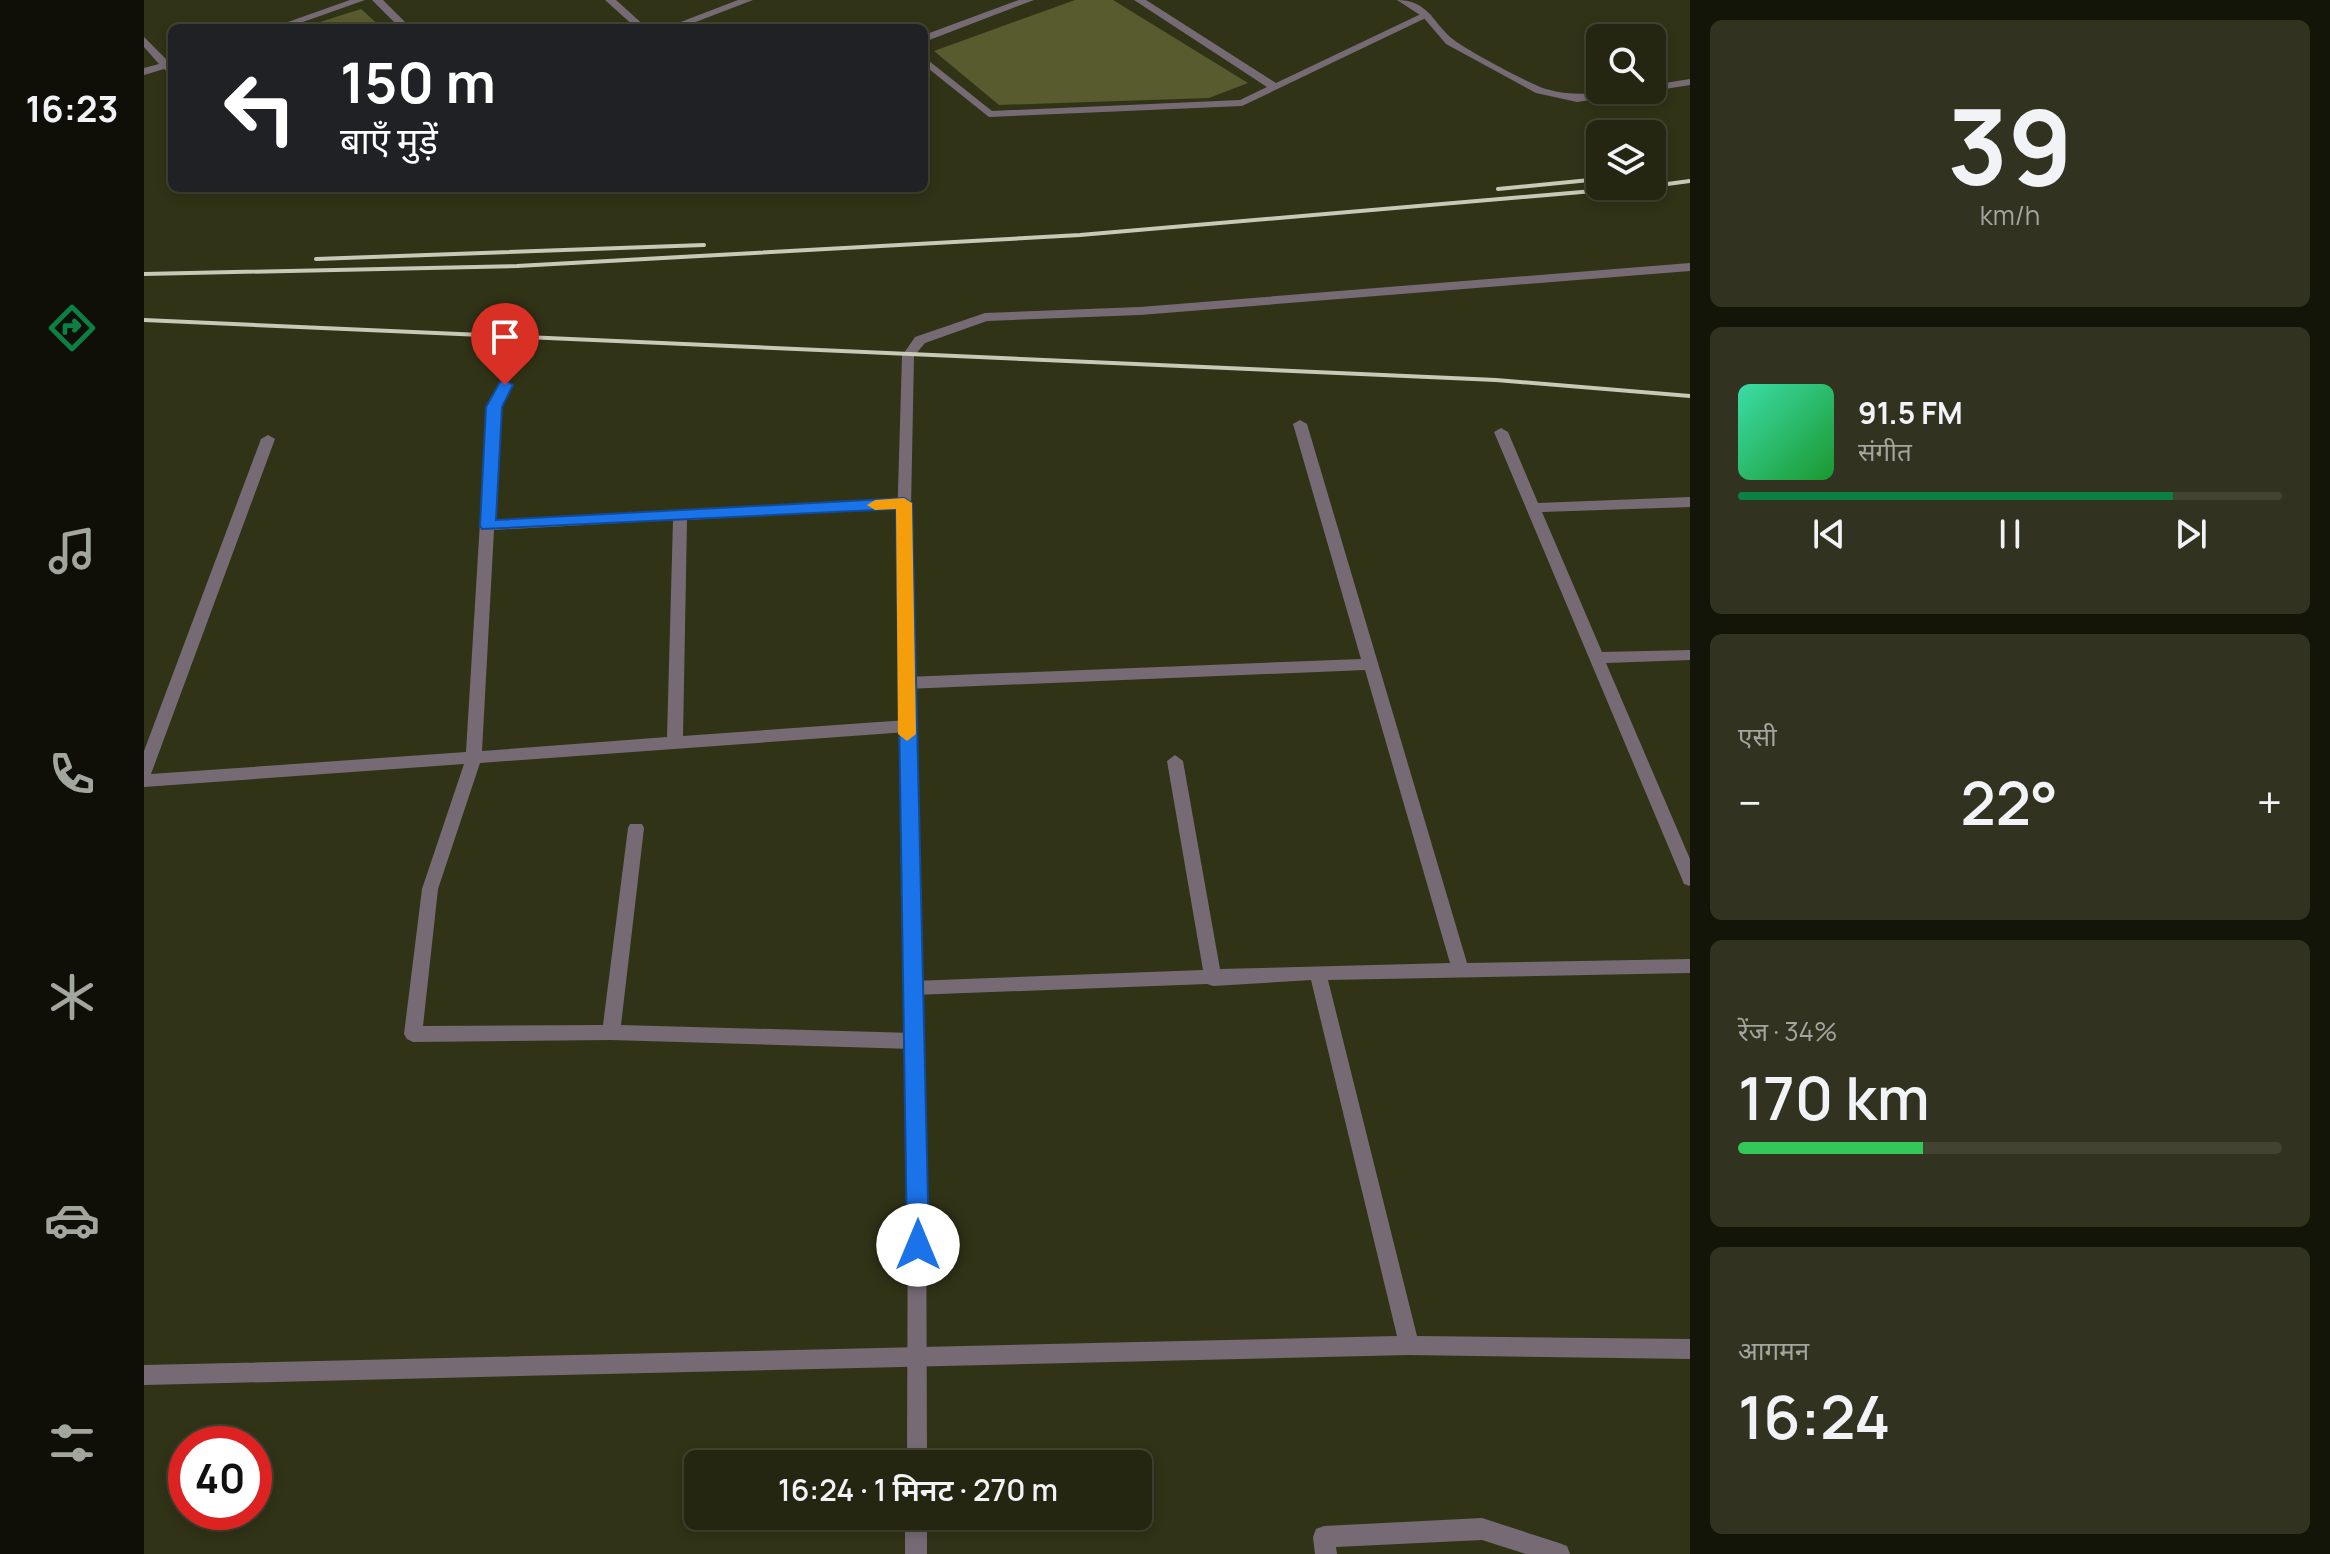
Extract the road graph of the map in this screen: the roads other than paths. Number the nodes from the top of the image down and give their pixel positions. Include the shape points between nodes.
1 (360, 0) edge
2 (377, 0) edge
3 (610, 0) edge
4 (748, 0) edge
5 (1029, 0) edge
6 (1139, 0) edge
7 (1402, 0) edge
8 (1427, 15) junction
9 (288, 24) edge
10 (402, 24) edge
11 (637, 24) edge
12 (681, 24) edge
13 (928, 38) edge
14 (144, 40) edge
15 (928, 63) edge
16 (168, 65) edge
17 (168, 67) edge
18 (144, 72) edge
19 (1690, 82) edge
20 (1666, 86) edge
21 (1275, 87) junction
22 (1586, 98) edge
23 (1690, 267) edge
24 (505, 385) dead end
25 (1300, 424) dead end
26 (1501, 432) dead end
27 (268, 439) dead end
28 (1690, 502) edge
29 (904, 503) junction
30 (1533, 508) junction
31 (680, 515) junction
32 (488, 526) junction
33 (1690, 655) edge
34 (1596, 658) junction
35 (1370, 664) junction
36 (906, 683) junction
37 (907, 726) junction
38 (675, 742) junction
39 (474, 757) junction
40 (1175, 761) dead end
41 (144, 772) edge
42 (144, 781) edge
43 (636, 828) dead end
44 (1690, 879) edge
45 (1690, 966) edge
46 (1461, 972) junction
47 (1318, 973) junction
48 (1213, 979) junction
49 (913, 988) junction
50 (611, 1032) junction
51 (914, 1041) junction
52 (1409, 1345) junction
53 (1690, 1349) edge
54 (918, 1356) junction
55 (144, 1375) edge
56 (917, 1450) edge
57 (916, 1530) edge
58 (916, 1554) edge
59 (1326, 1554) edge
60 (1559, 1554) edge

1 - 9 street
2 - 10 street
3 - 11 street
4 - 12 street
5 - 13 street
6 - 21 street
7 - 8 street
8 - 21 street
8 - 22 street via 1450,42 1540,91
14 - 16 street
15 - 21 street via 989,114 1242,103
17 - 18 street
19 - 20 street
23 - 29 street via 1140,311 985,317 920,340 908,356
24 - 32 street via 494,407
25 - 35 street
26 - 30 street
27 - 41 street
28 - 30 street
29 - 31 street
29 - 36 street
30 - 34 street
31 - 32 street
31 - 38 street
32 - 39 street
33 - 34 street
34 - 44 street
35 - 36 street
35 - 46 street
36 - 37 street
37 - 38 street
37 - 49 street
38 - 39 street
39 - 42 street
39 - 50 street via 430,889 413,1034
40 - 48 street
43 - 50 street
45 - 46 street
46 - 47 street
47 - 48 street
47 - 52 street
48 - 49 street
49 - 51 street
50 - 51 street
51 - 54 street
52 - 53 street
52 - 54 street
54 - 55 street
54 - 56 street
57 - 58 street
59 - 60 street via 1324,1537 1482,1529

